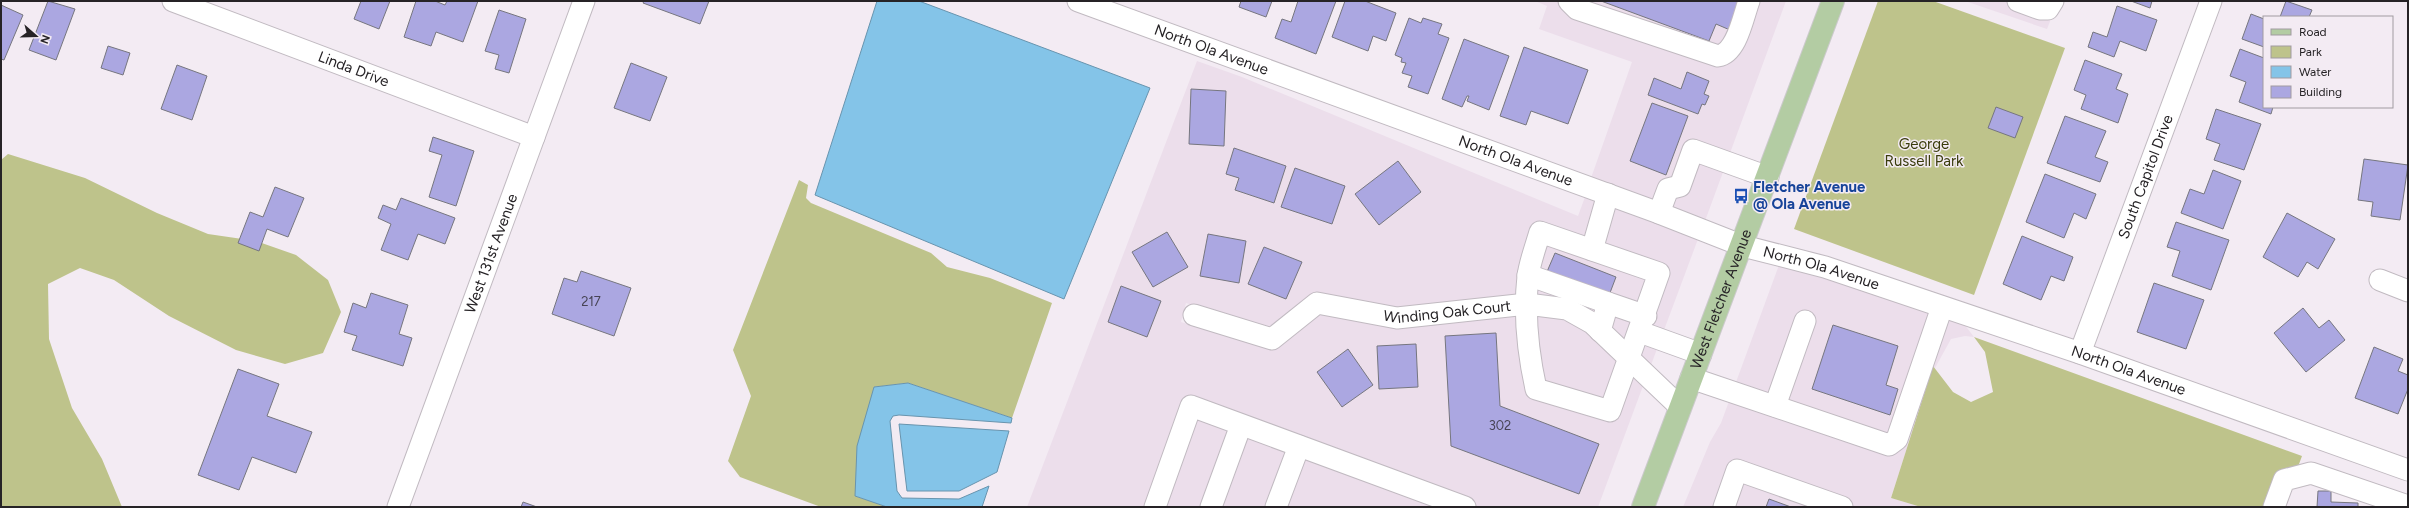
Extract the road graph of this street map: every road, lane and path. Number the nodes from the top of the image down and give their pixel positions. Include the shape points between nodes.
1 (173, 1) edge
2 (584, 1) edge
3 (1078, 1) edge
4 (1569, 1) edge
5 (1750, 1) edge
6 (1833, 1) edge
7 (2018, 1) edge
8 (2053, 1) edge
9 (2211, 1) edge
10 (534, 137) junction
11 (1768, 177) junction
12 (1608, 194) junction
13 (1659, 213) junction
14 (1742, 246) junction
15 (1592, 250) junction
16 (1528, 275) junction
17 (2380, 280) dead end
18 (2408, 291) edge
19 (1608, 303) junction
20 (1527, 304) junction
21 (1942, 307) junction
22 (1194, 316) dead end
23 (1805, 320) dead end
24 (1643, 324) junction
25 (1600, 331) junction
26 (1701, 354) junction
27 (2080, 354) junction
28 (1630, 360) junction
29 (1691, 378) junction
30 (1775, 406) junction
31 (1680, 407) junction
32 (1241, 425) junction
33 (1298, 446) junction
34 (2408, 470) edge
35 (1282, 505) edge
36 (2408, 506) edge
37 (398, 507) edge
38 (1155, 507) edge
39 (1211, 507) edge
40 (1465, 507) edge
41 (1643, 507) edge
42 (1724, 507) edge
43 (1842, 507) edge
44 (2274, 507) edge

1 - 10 street, Linda Drive
2 - 10 street, West 131st Avenue
3 - 12 street, North Ola Avenue
4 - 5 street via 1577,9 1708,54 1724,55 1732,47
6 - 11 main road, West Fletcher Avenue
7 - 8 street via 2040,9 2048,8
9 - 27 street, South Capitol Drive
10 - 37 street, West 131st Avenue
11 - 13 street via 1693,150 1680,186 1668,189
11 - 14 main road, West Fletcher Avenue
12 - 13 street, North Ola Avenue
12 - 15 street
13 - 14 street, North Ola Avenue
14 - 21 street, North Ola Avenue via 1825,267
14 - 26 main road, West Fletcher Avenue
15 - 16 street via 1540,232
15 - 24 street via 1659,273
16 - 19 street
16 - 20 street
17 - 18 street
19 - 24 street
19 - 25 street
20 - 22 street, Winding Oak Court via 1397,318 1317,303 1272,339
20 - 25 street, Winding Oak Court via 1567,309 1592,323
20 - 28 street via 1531,365 1536,389 1610,411
21 - 27 street, North Ola Avenue
21 - 30 street via 1897,439 1889,445
23 - 30 street
24 - 26 street
24 - 28 street
25 - 28 street, Winding Oak Court
26 - 29 main road, West Fletcher Avenue
27 - 34 street, North Ola Avenue
28 - 31 street, Winding Oak Court
29 - 30 street
29 - 31 main road, West Fletcher Avenue
31 - 41 main road, West Fletcher Avenue
32 - 33 street
32 - 38 street via 1191,406
32 - 39 street
33 - 35 street
33 - 40 street
36 - 44 street via 2311,474 2284,480
42 - 43 street via 1737,470

